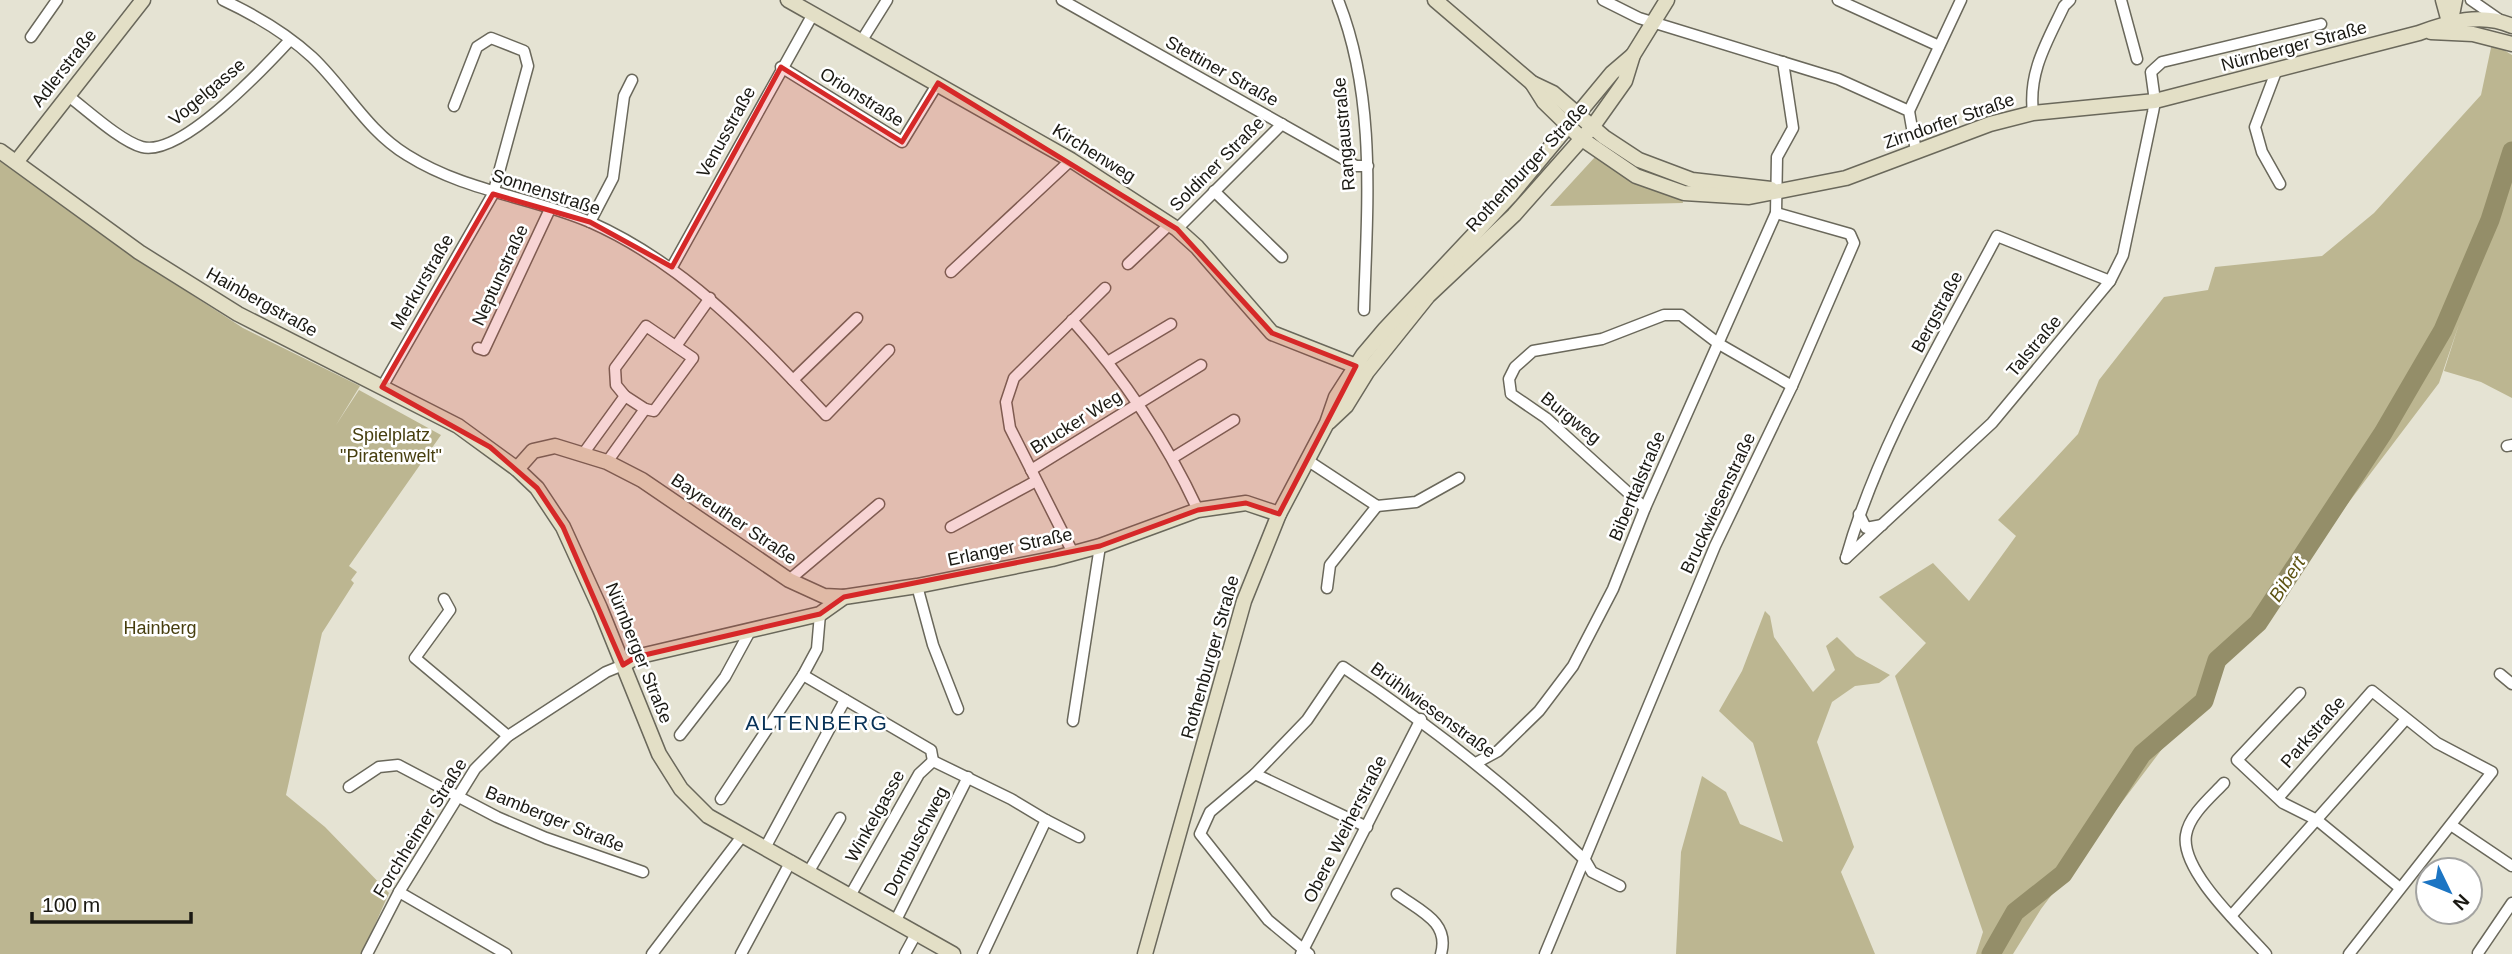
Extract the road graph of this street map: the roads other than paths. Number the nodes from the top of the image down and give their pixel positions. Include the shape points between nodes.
1 (57, 0) edge
2 (143, 0) edge
3 (223, 0) edge
4 (788, 0) edge
5 (887, 0) edge
6 (1062, 0) edge
7 (1338, 0) edge
8 (1435, 0) edge
9 (1602, 0) edge
10 (1667, 0) edge
11 (1838, 0) edge
12 (1961, 0) edge
13 (2070, 0) edge
14 (2121, 0) edge
15 (2443, 0) edge
16 (2455, 0) edge
17 (2471, 0) edge
18 (813, 14) junction
19 (1654, 23) junction
20 (2321, 24) dead end
21 (2509, 25) edge
22 (2449, 27) junction
23 (31, 37) dead end
24 (290, 40) junction
25 (862, 40) junction
26 (2512, 44) edge
27 (1938, 46) junction
28 (1633, 55) junction
29 (2137, 59) dead end
30 (1783, 62) junction
31 (781, 67) junction
32 (2277, 69) junction
33 (632, 80) dead end
34 (937, 83) junction
35 (1532, 83) junction
36 (67, 95) junction
37 (2179, 96) joint
38 (2155, 100) junction
39 (454, 106) dead end
40 (1909, 111) junction
41 (2033, 113) junction
42 (1579, 114) junction
43 (1282, 124) junction
44 (1569, 126) junction
45 (1592, 126) junction
46 (1582, 139) junction
47 (0, 150) edge
48 (1916, 151) junction
49 (1071, 160) junction
50 (17, 161) junction
51 (1368, 166) junction
52 (2280, 184) dead end
53 (1214, 191) junction
54 (1777, 191) junction
55 (493, 194) junction
56 (550, 209) junction
57 (1776, 213) junction
58 (590, 222) junction
59 (1173, 227) junction
60 (1282, 257) dead end
61 (1128, 264) dead end
62 (672, 267) junction
63 (951, 272) dead end
64 (2110, 281) junction
65 (1105, 288) dead end
66 (710, 298) junction
67 (1364, 310) dead end
68 (857, 318) dead end
69 (1072, 320) junction
70 (1171, 324) dead end
71 (1719, 344) junction
72 (676, 346) junction
73 (478, 348) dead end
74 (889, 350) dead end
75 (1109, 361) junction
76 (1201, 365) dead end
77 (1356, 366) junction
78 (793, 380) junction
79 (1792, 386) junction
80 (382, 387) junction
81 (625, 396) junction
82 (1140, 404) junction
83 (645, 409) junction
84 (1234, 420) dead end
85 (1327, 423) junction
86 (583, 454) junction
87 (1174, 457) junction
88 (1307, 460) junction
89 (607, 462) junction
90 (517, 469) junction
91 (1033, 475) junction
92 (1459, 478) dead end
93 (878, 504) dead end
94 (1377, 506) junction
95 (1645, 508) junction
96 (1198, 510) junction
97 (1279, 514) junction
98 (1858, 514) junction
99 (1883, 525) junction
100 (951, 527) dead end
101 (1100, 546) junction
102 (1073, 553) junction
103 (1846, 558) joint
104 (789, 580) junction
105 (917, 586) junction
106 (1327, 588) dead end
107 (844, 597) junction
108 (444, 599) dead end
109 (820, 614) junction
110 (749, 633) junction
111 (623, 665) junction
112 (2500, 674) dead end
113 (803, 675) junction
114 (2512, 684) edge
115 (2300, 693) dead end
116 (845, 700) junction
117 (958, 709) dead end
118 (1421, 719) junction
119 (2406, 719) junction
120 (1073, 720) dead end
121 (680, 735) dead end
122 (508, 736) junction
123 (933, 761) junction
124 (1478, 762) junction
125 (1255, 774) junction
126 (968, 777) junction
127 (2224, 783) dead end
128 (349, 787) dead end
129 (456, 797) junction
130 (2279, 797) junction
131 (721, 799) dead end
132 (840, 818) dead end
133 (1046, 820) junction
134 (2317, 820) junction
135 (2451, 825) junction
136 (1367, 827) junction
137 (743, 835) junction
138 (1079, 837) dead end
139 (766, 846) junction
140 (1586, 860) junction
141 (791, 861) junction
142 (2512, 866) edge
143 (808, 871) junction
144 (643, 872) dead end
145 (1620, 886) dead end
146 (2400, 888) junction
147 (399, 892) junction
148 (851, 894) junction
149 (1397, 894) dead end
150 (2512, 903) edge
151 (1157, 913) junction
152 (2231, 916) junction
153 (896, 920) junction
154 (917, 932) junction
155 (1304, 953) edge
156 (2478, 953) edge
157 (367, 954) edge
158 (506, 954) edge
159 (652, 954) edge
160 (741, 954) edge
161 (905, 954) edge
162 (953, 954) edge
163 (983, 954) edge
164 (1135, 954) edge
165 (1145, 954) edge
166 (1441, 954) edge
167 (1545, 954) edge
168 (2266, 954) edge
169 (2349, 954) edge

1 - 23 street
2 - 36 street, Adlerstraße
3 - 24 street, Sonnenstraße
4 - 18 street, Kirchenweg
5 - 25 street
6 - 43 street, Stettiner Straße
7 - 51 street, Rangaustraße via 1349,27
8 - 35 street
9 - 19 street
10 - 19 street, Rothenburger Straße
11 - 27 street
12 - 27 street
13 - 41 street via 2036,65
14 - 29 street
15 - 22 street
16 - 22 street
17 - 21 street
18 - 25 street, Kirchenweg
18 - 31 street, Venusstraße
19 - 28 street, Rothenburger Straße
19 - 30 street
20 - 38 street, Nürnberger Straße via 2162,62 2151,72
21 - 22 street, Nürnberger Straße via 2472,19
22 - 26 street, Nürnberger Straße
22 - 32 street, Nürnberger Straße
24 - 36 street, Vogelgasse via 223,105 159,148 134,144
24 - 55 street, Sonnenstraße via 313,58 374,129 404,154 443,176
25 - 34 street, Kirchenweg
27 - 40 street
28 - 42 street, Rothenburger Straße
28 - 45 street, Rothenburger Straße via 1625,81
30 - 40 street via 1838,79
30 - 54 street, Biberttalstraße via 1793,128 1777,157
31 - 34 street, Orionstraße via 902,142
31 - 62 street, Venusstraße
32 - 37 street, Nürnberger Straße
32 - 52 street via 2255,127 2262,152
33 - 58 street via 624,96 614,178
34 - 49 street, Kirchenweg
35 - 42 street, Zirndorfer Straße
35 - 44 street, Zirndorfer Straße
36 - 50 street, Adlerstraße
37 - 38 street, Zirndorfer Straße
38 - 41 street, Zirndorfer Straße
38 - 64 street, Talstraße via 2123,256
39 - 55 street, Merkurstraße via 477,47 491,38 524,51 528,66
40 - 48 street
41 - 48 street, Zirndorfer Straße
42 - 44 street, Rothenburger Straße
42 - 45 street, Zirndorfer Straße
43 - 51 street, Stettiner Straße via 1356,166
43 - 53 street, Soldiner Straße
44 - 46 street, Zirndorfer Straße
44 - 77 street, Rothenburger Straße
45 - 46 street, Rothenburger Straße
45 - 54 street, Zirndorfer Straße via 1639,160 1675,176
46 - 54 street, Zirndorfer Straße via 1636,176 1684,193 1749,197
46 - 85 street, Rothenburger Straße via 1514,215 1428,296 1374,362 1346,406
47 - 50 street, Hainbergstraße
48 - 54 street, Zirndorfer Straße via 1846,178
49 - 59 street, Kirchenweg
49 - 63 street
50 - 80 street, Hainbergstraße via 175,275 238,314
51 - 67 street, Rangaustraße
53 - 59 street, Soldiner Straße
53 - 60 street
54 - 57 street, Biberttalstraße
55 - 56 street, Sonnenstraße
55 - 80 street, Merkurstraße
56 - 58 street, Sonnenstraße
56 - 73 street, Neptunstraße via 484,350
57 - 71 street, Biberttalstraße
57 - 79 street, Bruckwiesenstraße via 1850,234 1854,243
58 - 62 street, Sonnenstraße
59 - 61 street, Soldiner Straße
59 - 77 street, Kirchenweg via 1197,247 1272,333
62 - 66 street, Sonnenstraße
64 - 98 street, Bergstraße via 1997,236 1923,376
64 - 99 street, Talstraße via 1992,423
65 - 69 street
66 - 72 street
66 - 78 street, Sonnenstraße
68 - 78 street
69 - 75 street
69 - 91 street via 1014,378 1006,402 1010,428
70 - 75 street
71 - 79 street
71 - 95 street, Biberttalstraße
71 - 95 street, Burgweg via 1681,315 1664,315 1602,339 1533,351 1509,379 1511,394 1546,418
72 - 81 street via 646,326 615,368 615,385
72 - 83 street via 693,358 654,411
74 - 78 street, Sonnenstraße via 825,415
75 - 82 street
76 - 82 street, Brucker Weg
77 - 85 street, Rothenburger Straße via 1336,397
79 - 140 street, Bruckwiesenstraße via 1715,546
80 - 90 street, Hainbergstraße via 458,426
81 - 83 street
81 - 86 street
82 - 87 street
82 - 91 street, Brucker Weg
83 - 89 street
84 - 87 street
85 - 88 street, Rothenburger Straße
86 - 89 street, Bayreuther Straße
86 - 90 street, Bayreuther Straße via 555,446 533,451
87 - 96 street
88 - 94 street
88 - 97 street, Rothenburger Straße
89 - 104 street, Bayreuther Straße via 642,480
90 - 111 street, Nürnberger Straße via 537,488 563,527
91 - 100 street, Brucker Weg
91 - 102 street
92 - 94 street via 1416,502
93 - 104 street
94 - 106 street via 1330,565
95 - 124 street, Biberttalstraße via 1599,619 1573,666 1539,711 1498,751
96 - 97 street, Erlanger Straße via 1246,503
96 - 101 street, Erlanger Straße
97 - 151 street, Rothenburger Straße via 1229,646
98 - 99 street via 1867,528
98 - 103 street, Bergstraße
99 - 103 street, Talstraße
101 - 102 street, Erlanger Straße
101 - 120 street
102 - 105 street, Erlanger Straße
104 - 107 street, Bayreuther Straße via 824,596
105 - 107 street, Erlanger Straße
105 - 117 street
107 - 109 street, Erlanger Straße
108 - 122 street via 450,610 415,658
109 - 110 street, Erlanger Straße
109 - 113 street via 817,649
110 - 111 street, Erlanger Straße via 636,657
110 - 121 street via 726,677
111 - 122 street, Forchheimer Straße via 606,671
111 - 137 street, Nürnberger Straße via 659,754 681,789 708,816
112 - 114 street
113 - 116 street
113 - 131 street
115 - 130 street via 2237,760
116 - 123 street via 931,750
116 - 139 street
118 - 124 street, Brühlwiesenstraße
118 - 125 street, Brühlwiesenstraße via 1343,667 1307,720
118 - 136 street, Obere Weiherstraße
119 - 130 street, Parkstraße via 2372,691
119 - 134 street
119 - 135 street, Parkstraße via 2437,743 2492,772
122 - 129 street, Forchheimer Straße via 475,769
123 - 126 street
123 - 148 street, Winkelgasse via 919,774
124 - 140 street, Brühlwiesenstraße
125 - 136 street
125 - 155 street, Brühlwiesenstraße via 1210,812 1200,834 1268,920
126 - 133 street
126 - 153 street, Dornbuschweg
127 - 152 street via 2199,810 2185,836 2188,855
128 - 129 street, Bamberger Straße via 388,764
129 - 144 street, Bamberger Straße via 546,838
129 - 147 street, Forchheimer Straße
130 - 134 street
132 - 143 street
133 - 138 street
133 - 163 street
134 - 146 street
134 - 152 street
135 - 142 street
135 - 146 street
136 - 155 street, Obere Weiherstraße
137 - 139 street, Nürnberger Straße
137 - 159 street
139 - 141 street, Nürnberger Straße
140 - 145 street via 1592,872
140 - 167 street, Bruckwiesenstraße
141 - 143 street, Nürnberger Straße
141 - 160 street
143 - 148 street, Nürnberger Straße
146 - 169 street
147 - 157 street, Forchheimer Straße
147 - 158 street
148 - 153 street, Nürnberger Straße
149 - 166 street via 1441,927 1445,939
150 - 156 street
151 - 164 street, Rothenburger Straße
151 - 165 street, Rothenburger Straße
152 - 168 street
153 - 154 street, Nürnberger Straße
154 - 161 street
154 - 162 street, Nürnberger Straße

